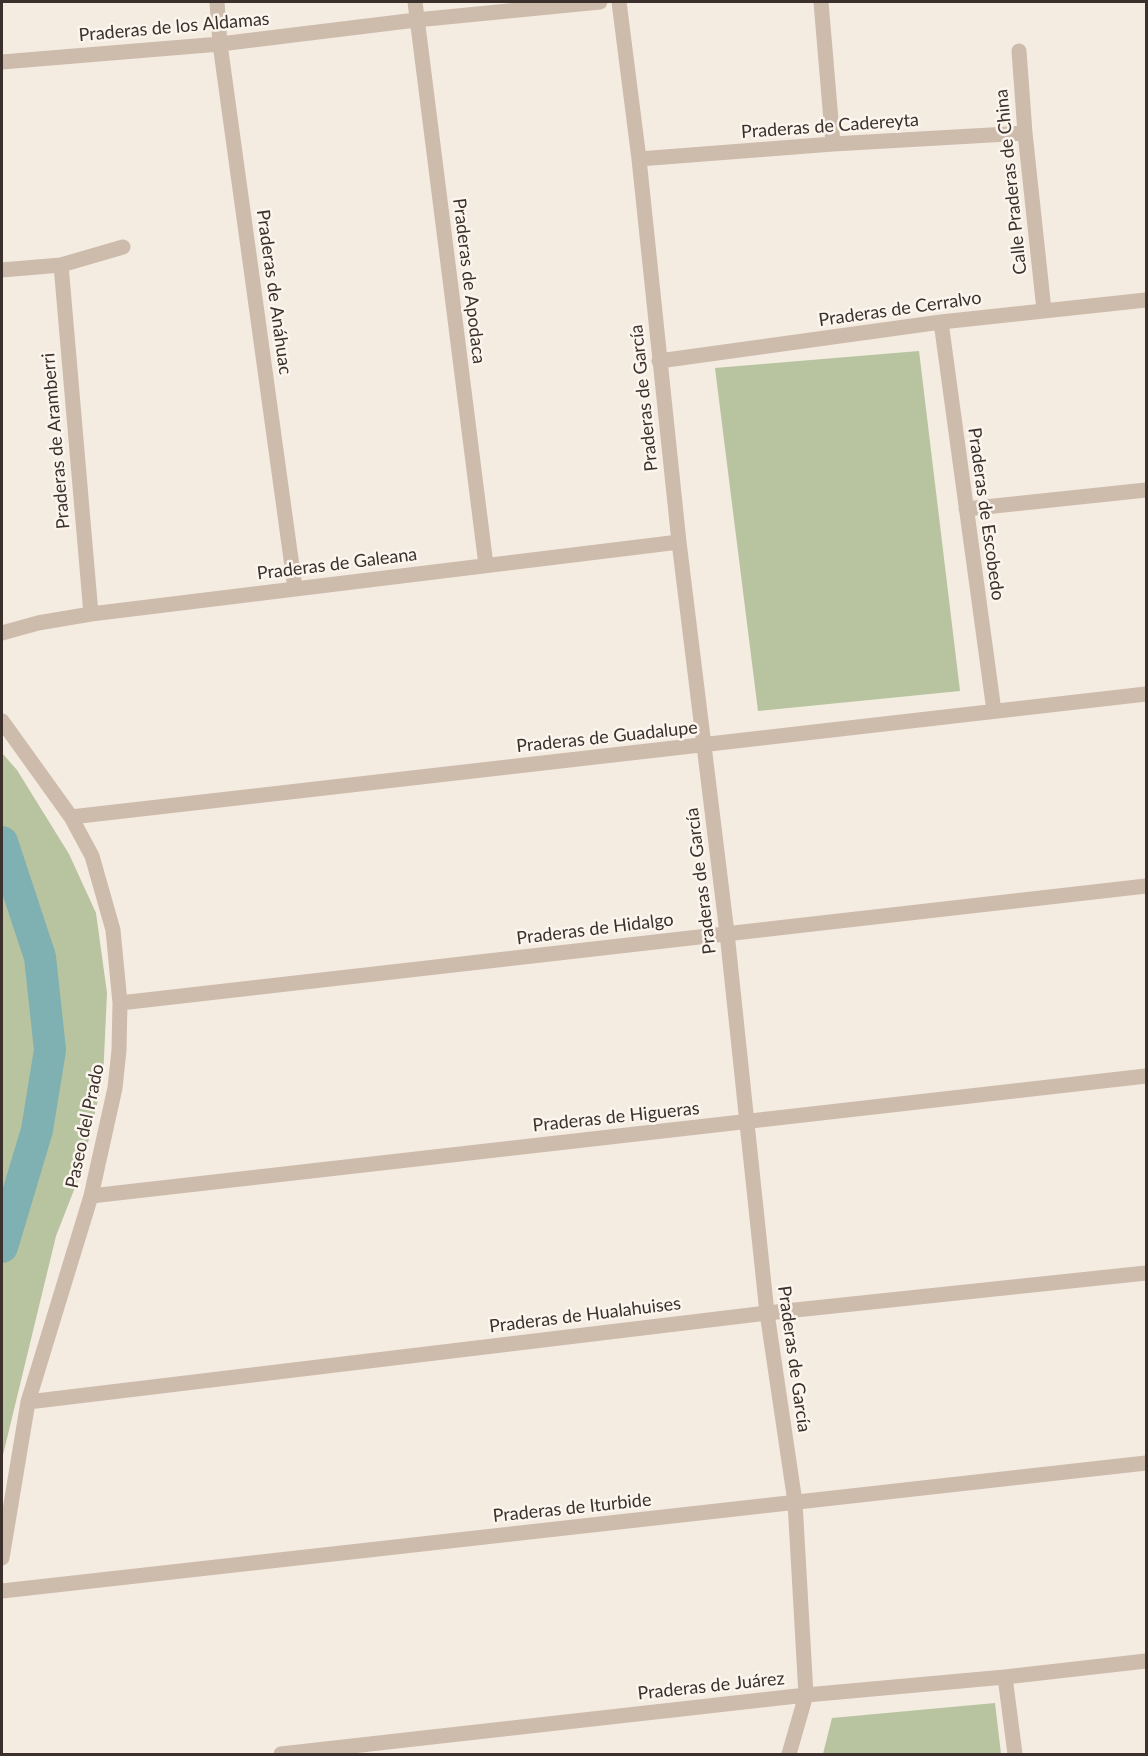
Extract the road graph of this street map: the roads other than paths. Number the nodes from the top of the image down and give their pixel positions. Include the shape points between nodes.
1 (217, 2) edge
2 (415, 2) edge
3 (600, 2) edge
4 (619, 2) edge
5 (820, 2) edge
6 (416, 20) junction
7 (220, 44) junction
8 (1019, 51) dead end
9 (2, 62) edge
10 (1025, 133) junction
11 (833, 144) junction
12 (639, 159) junction
13 (123, 247) dead end
14 (61, 265) junction
15 (2, 270) edge
16 (1146, 300) edge
17 (1044, 310) junction
18 (941, 322) junction
19 (659, 361) junction
20 (1146, 490) edge
21 (966, 509) junction
22 (679, 542) junction
23 (486, 566) junction
24 (295, 588) junction
25 (91, 614) junction
26 (2, 633) edge
27 (1146, 694) edge
28 (994, 711) junction
29 (2, 721) edge
30 (705, 745) junction
31 (71, 817) junction
32 (1146, 886) edge
33 (728, 933) junction
34 (120, 1003) junction
35 (1146, 1076) edge
36 (747, 1122) junction
37 (91, 1196) junction
38 (1146, 1273) edge
39 (767, 1313) junction
40 (28, 1402) junction
41 (1146, 1463) edge
42 (795, 1502) junction
43 (2, 1558) edge
44 (2, 1591) edge
45 (1146, 1661) edge
46 (1005, 1677) junction
47 (806, 1695) junction
48 (281, 1755) edge
49 (789, 1755) edge
50 (1015, 1755) edge

1 - 7 street, Praderas de Anáhuac
2 - 6 street, Praderas de Apodaca
3 - 6 street, Praderas de los Aldamas
4 - 12 street, Praderas de García
5 - 11 street
6 - 7 street, Praderas de los Aldamas
6 - 23 street, Praderas de Apodaca
7 - 9 street, Praderas de los Aldamas
7 - 24 street, Praderas de Anáhuac
8 - 10 street, Calle Praderas de China
10 - 11 street, Praderas de Cadereyta
10 - 17 street, Calle Praderas de China
11 - 12 street, Praderas de Cadereyta
12 - 19 street, Praderas de García
13 - 14 street
14 - 15 street
14 - 25 street, Praderas de Aramberri
16 - 17 street, Praderas de Cerralvo
17 - 18 street, Praderas de Cerralvo
18 - 19 street, Praderas de Cerralvo
18 - 21 street, Praderas de Escobedo
19 - 22 street, Praderas de García
20 - 21 street
21 - 28 street, Praderas de Escobedo
22 - 23 street, Praderas de Galeana
22 - 30 street, Praderas de García
23 - 24 street, Praderas de Galeana
24 - 25 street, Praderas de Galeana
25 - 26 street, Praderas de Galeana
27 - 28 street, Praderas de Guadalupe
28 - 30 street, Praderas de Guadalupe
29 - 31 street, Paseo del Prado
30 - 31 street, Praderas de Guadalupe
30 - 33 street, Praderas de García
31 - 34 street, Paseo del Prado via 92,856 112,930
32 - 33 street, Praderas de Hidalgo
33 - 34 street, Praderas de Hidalgo
33 - 36 street, Praderas de García
34 - 37 street, Paseo del Prado via 115,1088
35 - 36 street, Praderas de Higueras
36 - 37 street, Praderas de Higueras
36 - 39 street, Praderas de García
37 - 40 street, Paseo del Prado
38 - 39 street, Praderas de Hualahuises
39 - 40 street, Praderas de Hualahuises
39 - 42 street, Praderas de García
40 - 43 street, Paseo del Prado
41 - 42 street, Praderas de Iturbide
42 - 44 street, Praderas de Iturbide
42 - 47 street, Praderas de García
45 - 46 street, Praderas de Juárez
46 - 47 street, Praderas de Juárez
46 - 50 street
47 - 48 street, Praderas de Juárez
47 - 49 street, Praderas de García

